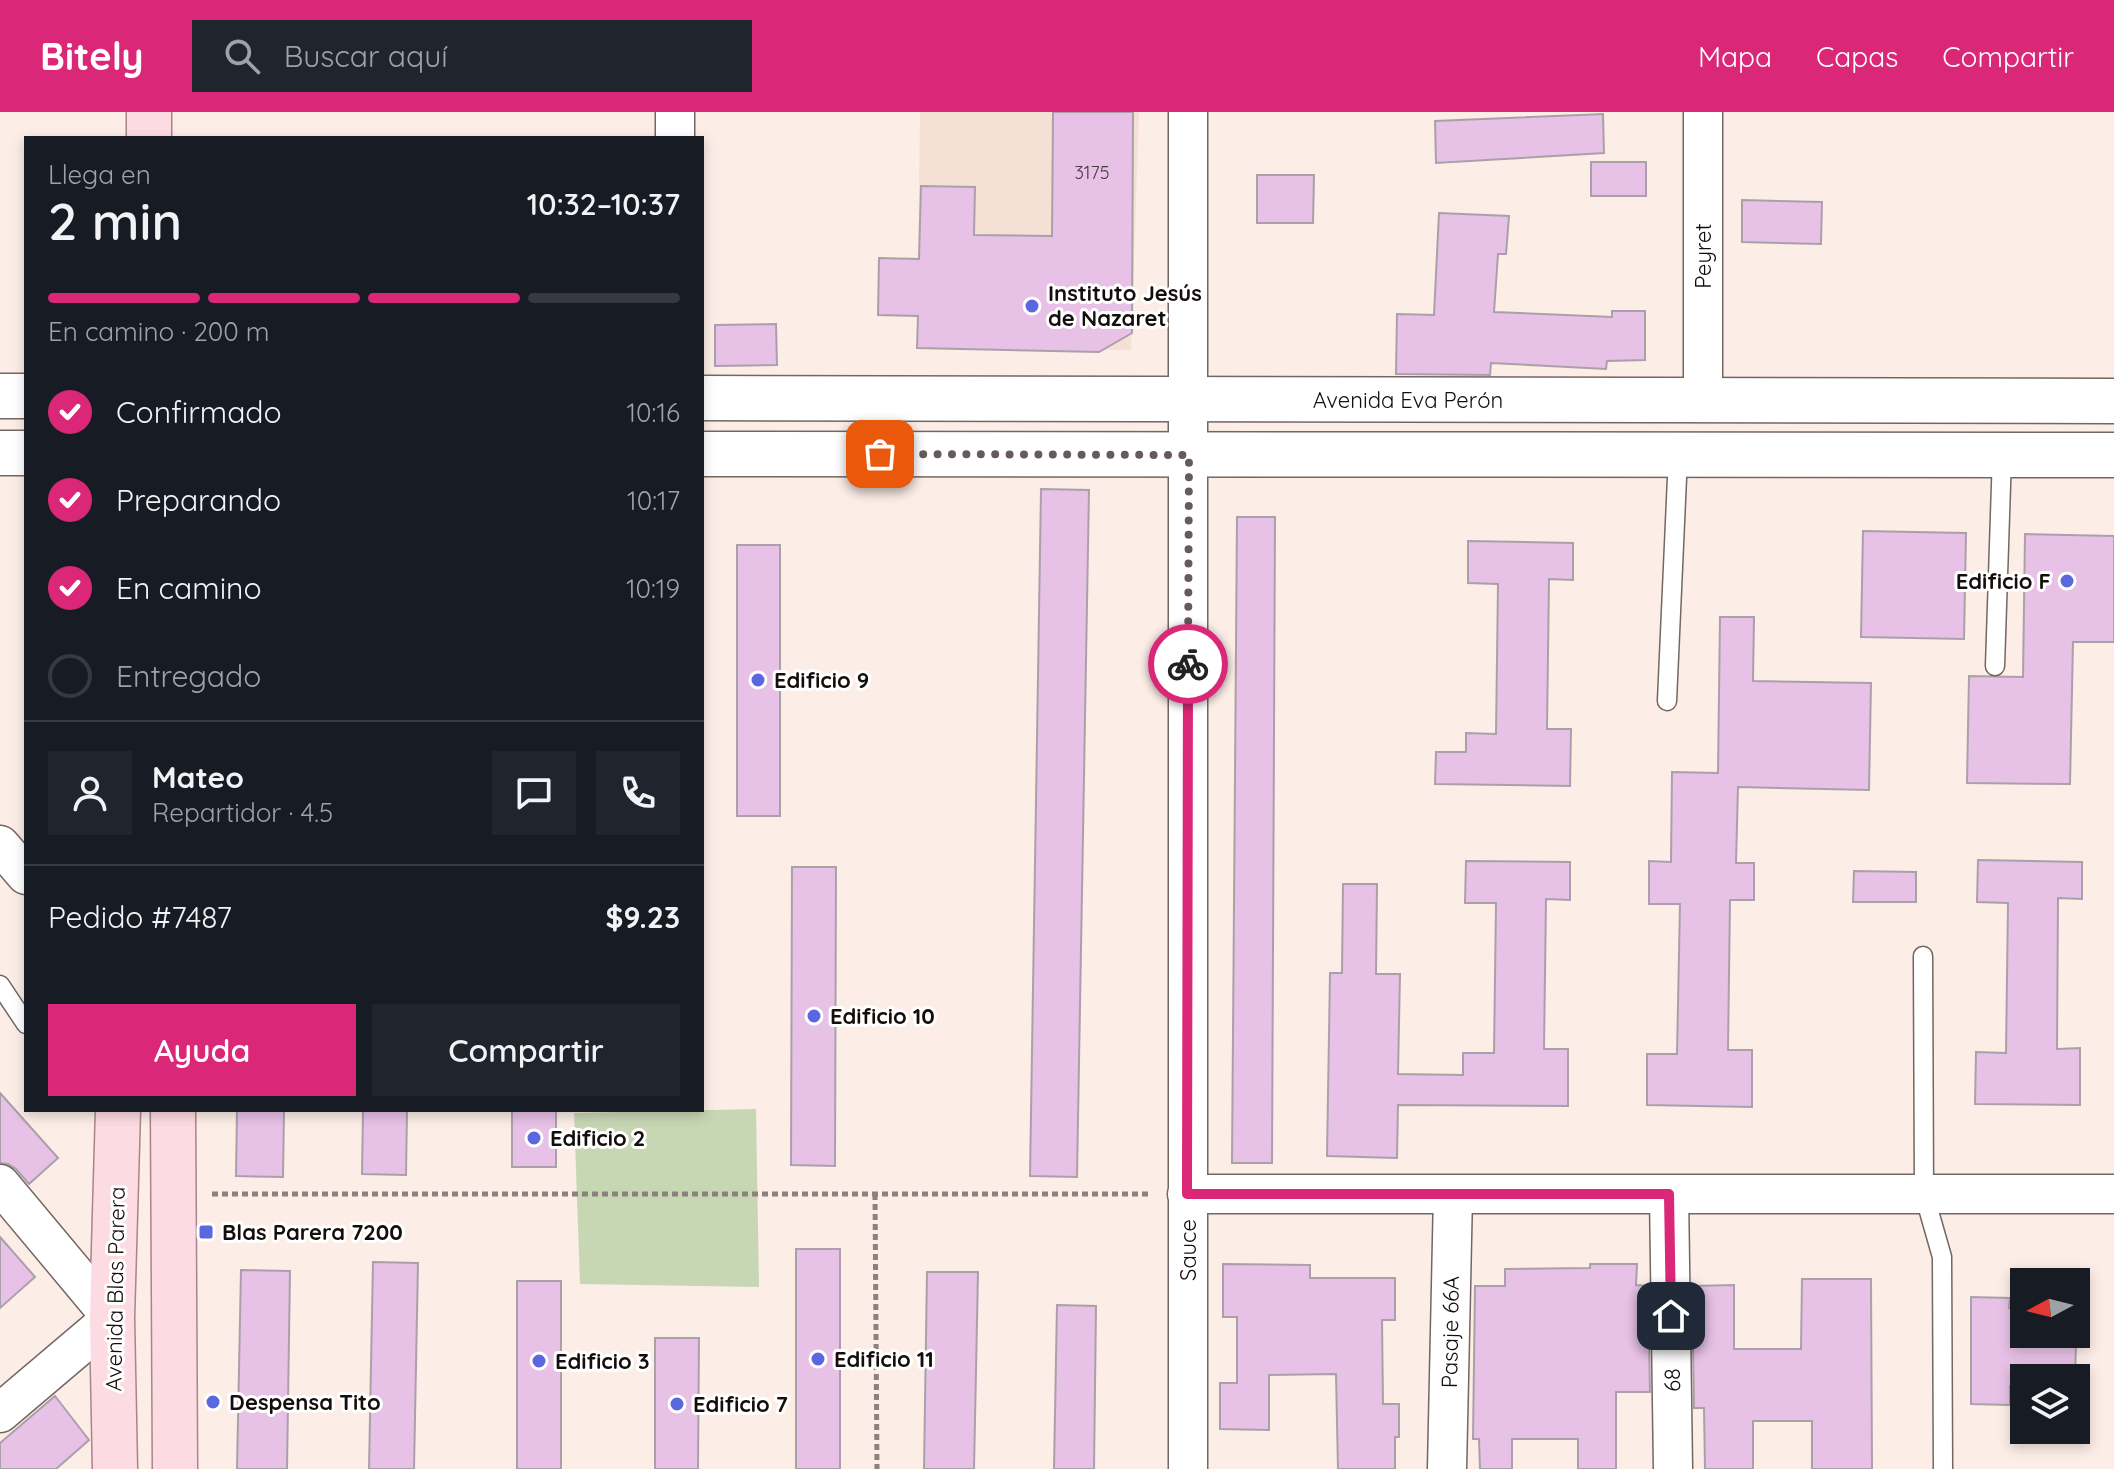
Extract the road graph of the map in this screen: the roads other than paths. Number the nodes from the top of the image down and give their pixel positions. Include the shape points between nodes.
1 (149, 112) edge
2 (675, 112) edge
3 (1188, 112) edge
4 (1703, 112) edge
5 (149, 136) edge
6 (675, 136) edge
7 (0, 396) edge
8 (24, 396) edge
9 (704, 398) edge
10 (1188, 399) junction
11 (1703, 400) junction
12 (2114, 401) edge
13 (0, 453) edge
14 (24, 453) edge
15 (704, 454) edge
16 (1189, 455) junction
17 (1678, 455) junction
18 (2002, 455) junction
19 (2114, 455) edge
20 (1995, 666) dead end
21 (1667, 701) dead end
22 (1923, 956) dead end
23 (0, 985) edge
24 (24, 1021) edge
25 (112, 1112) edge
26 (173, 1112) edge
27 (0, 1184) edge
28 (1187, 1194) junction
29 (1453, 1194) junction
30 (1669, 1194) junction
31 (1924, 1194) junction
32 (2114, 1194) edge
33 (112, 1318) junction
34 (0, 1413) edge
35 (115, 1469) edge
36 (175, 1469) edge
37 (1188, 1469) edge
38 (1447, 1469) edge
39 (1673, 1469) edge
40 (1943, 1469) edge

1 - 5 main road
2 - 6 street
3 - 10 street, Sauce
4 - 11 street, Peyret
7 - 8 street
9 - 10 street, Avenida Eva Perón
10 - 11 street, Avenida Eva Perón
10 - 16 street, Sauce
11 - 12 street, Avenida Eva Perón
13 - 14 street
15 - 16 street
16 - 17 street
16 - 28 street, Sauce
17 - 18 street
17 - 21 lane
18 - 19 street
18 - 20 lane
22 - 31 lane
23 - 24 lane
25 - 33 main road, Avenida Blas Parera
26 - 36 main road
27 - 33 street
28 - 29 street
28 - 37 street, Sauce
29 - 30 street
29 - 38 street, Pasaje 66A
30 - 31 street
30 - 39 street, 68
31 - 32 street
31 - 40 lane via 1942,1257
33 - 34 street
33 - 35 main road, Avenida Blas Parera

